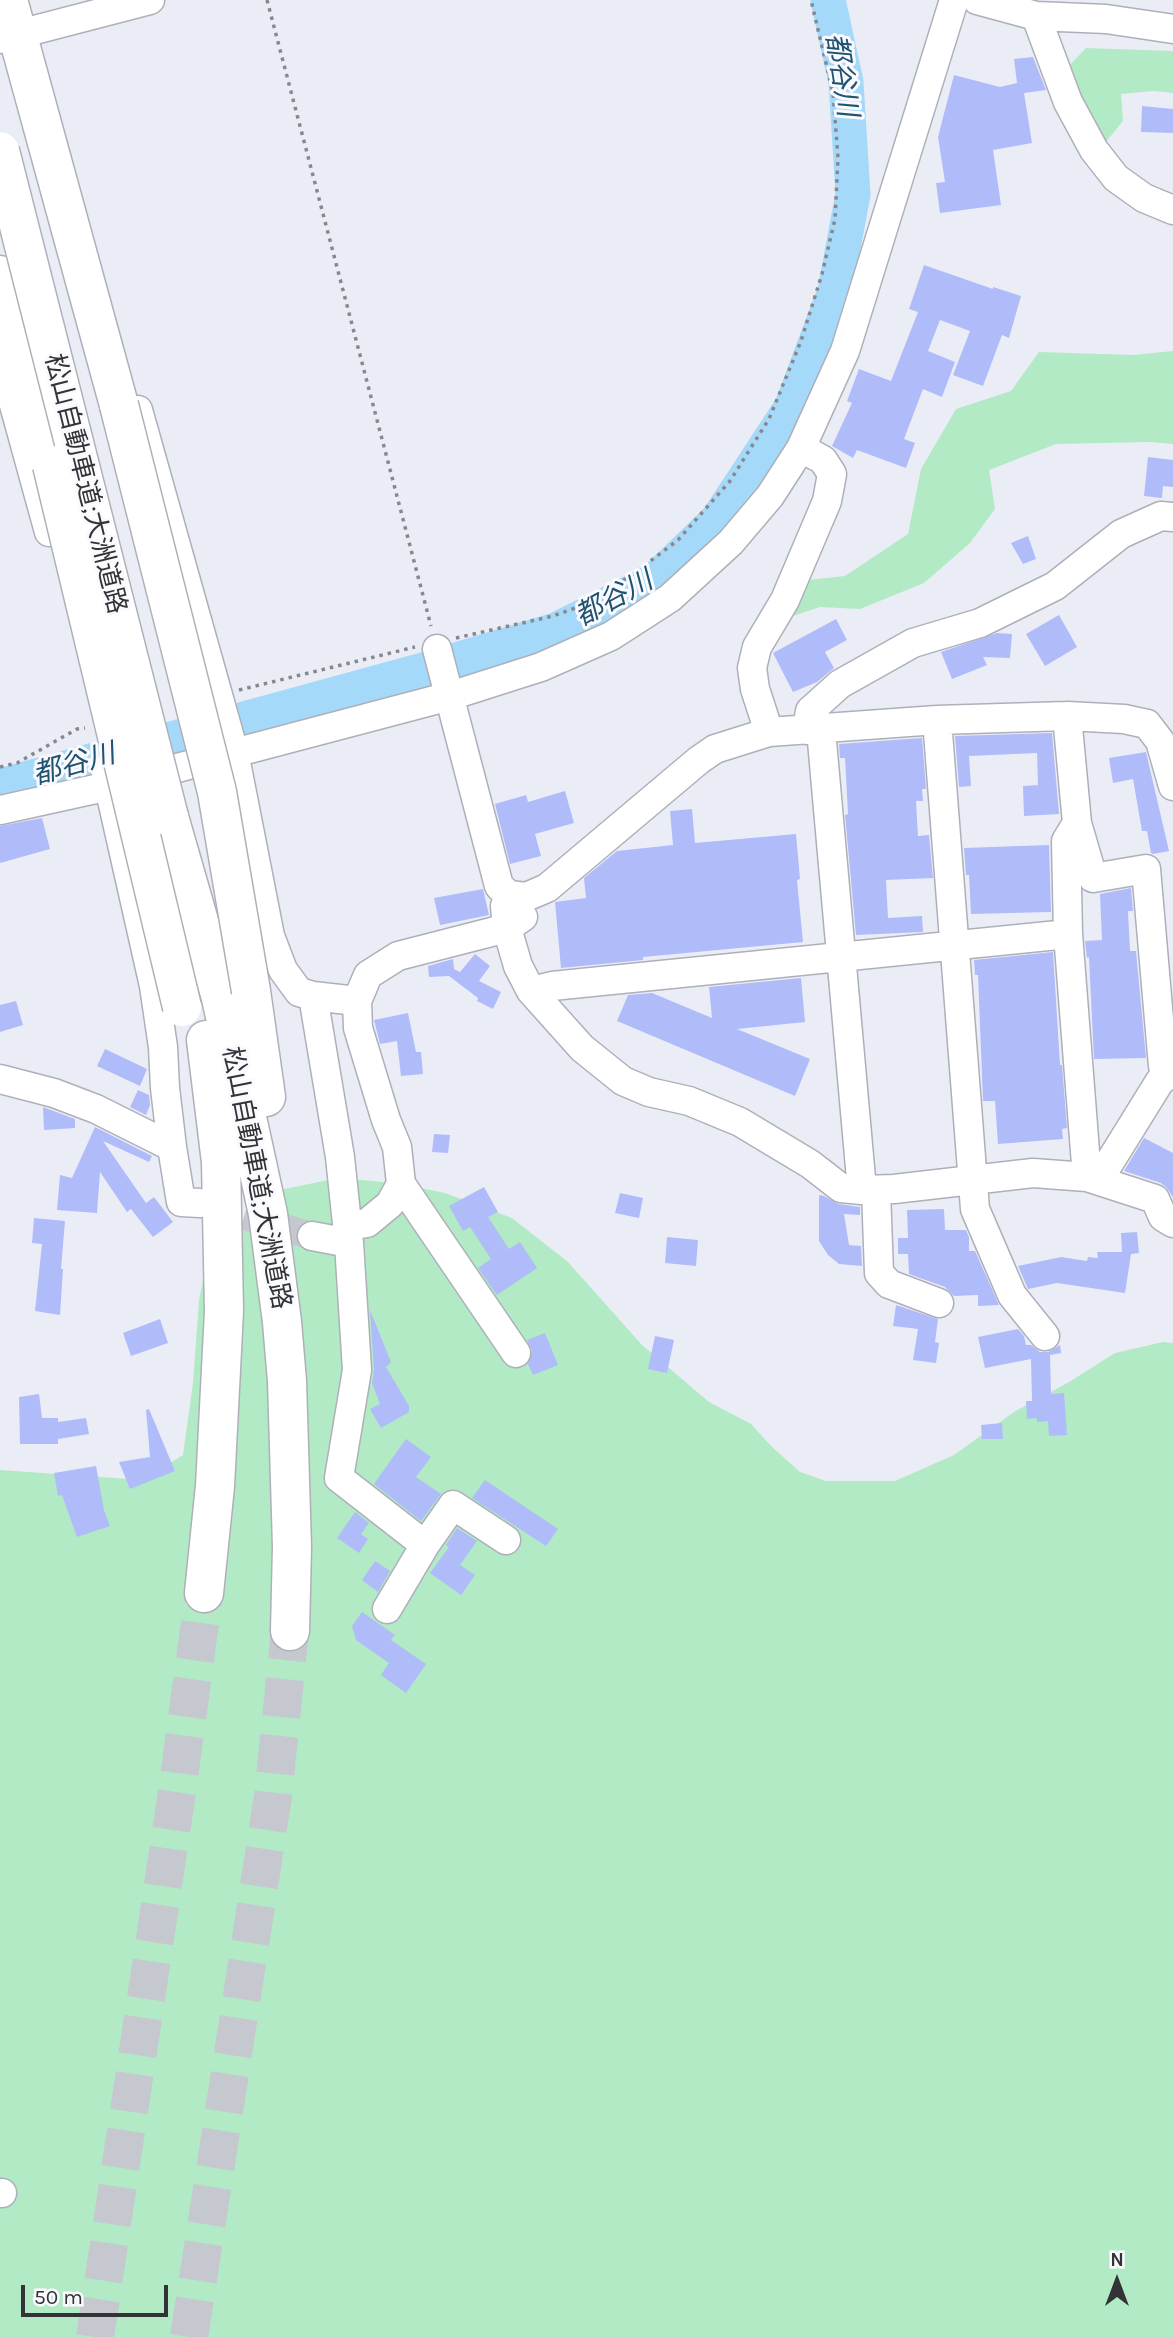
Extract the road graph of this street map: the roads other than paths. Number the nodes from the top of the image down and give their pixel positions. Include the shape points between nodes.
1 (149, 0) edge
2 (954, 0) edge
3 (977, 0) edge
4 (1036, 16) junction
5 (8, 25) edge
6 (1173, 29) edge
7 (0, 151) edge
8 (50, 154) junction
9 (1173, 210) edge
10 (0, 275) edge
11 (0, 334) edge
12 (801, 448) junction
13 (1173, 516) edge
14 (436, 645) road end
15 (448, 689) junction
16 (1066, 716) junction
17 (937, 720) junction
18 (814, 730) junction
19 (769, 732) junction
20 (234, 752) junction
21 (109, 786) junction
22 (1173, 786) edge
23 (0, 810) edge
24 (1077, 823) junction
25 (547, 887) junction
26 (509, 895) junction
27 (508, 928) junction
28 (1068, 934) junction
29 (956, 945) junction
30 (842, 956) junction
31 (531, 991) junction
32 (313, 996) junction
33 (213, 1000) junction
34 (357, 1001) junction
35 (1170, 1073) edge
36 (0, 1079) edge
37 (172, 1147) junction
38 (973, 1178) junction
39 (1096, 1179) junction
40 (401, 1184) junction
41 (869, 1190) junction
42 (200, 1203) tunnel mouth
43 (1168, 1205) edge
44 (349, 1235) junction
45 (312, 1237) tunnel mouth
46 (939, 1303) dead end
47 (1045, 1336) dead end
48 (516, 1353) dead end
49 (506, 1539) dead end
50 (425, 1545) junction
51 (204, 1593) tunnel mouth
52 (387, 1609) dead end
53 (290, 1631) tunnel mouth

1 - 5 street
2 - 12 street via 845,351
3 - 4 street
4 - 6 street via 1106,19
4 - 9 street via 1068,102 1094,150 1116,178 1144,198
5 - 8 highway
7 - 33 highway, 松山自動車道;大洲道路, bridge
8 - 20 street via 82,218
8 - 33 highway, bridge via 119,405 216,792
10 - 33 highway, bridge
11 - 21 street
12 - 15 street via 770,496 731,542 670,598 611,636 541,667
12 - 19 street via 823,460 832,474 827,501 785,600 757,648 752,668
13 - 18 street via 1161,516 1121,534 1055,586 980,623 913,643 840,684 810,711
14 - 15 street
15 - 20 street
15 - 26 street via 499,886
16 - 17 street
16 - 22 street via 1147,724 1160,741
16 - 24 street
17 - 18 street
17 - 29 street
18 - 19 street
18 - 30 street
19 - 25 street via 715,749 699,760
20 - 21 street
20 - 32 street via 270,936 283,970 299,992
21 - 23 street
21 - 37 street via 154,986
24 - 28 street via 1066,841
24 - 35 street via 1093,878 1146,869 1164,1066
25 - 26 street via 526,897
25 - 27 street
26 - 27 street via 505,906
27 - 31 street via 518,966
27 - 34 street via 398,956 368,975
28 - 29 street
28 - 39 street
29 - 30 street
29 - 38 street
30 - 31 street
30 - 41 street
31 - 41 street via 582,1048 623,1081 740,1122 841,1188
32 - 34 street
32 - 44 street
33 - 51 highway, 松山自動車道;大洲道路 via 204,1124 224,1257 222,1393
33 - 53 highway, 松山自動車道;大洲道路 via 284,1229
34 - 40 street via 358,1028 397,1147
35 - 39 street via 1160,1081
36 - 37 street via 96,1109
37 - 42 street via 181,1202
38 - 39 street via 1033,1172
38 - 41 street
38 - 47 street via 975,1209 1012,1295
39 - 43 street
40 - 44 street via 390,1204
40 - 48 street
41 - 46 street via 879,1273 889,1284
44 - 45 street
44 - 50 street via 357,1370 338,1478
49 - 50 street via 453,1505
50 - 52 street

